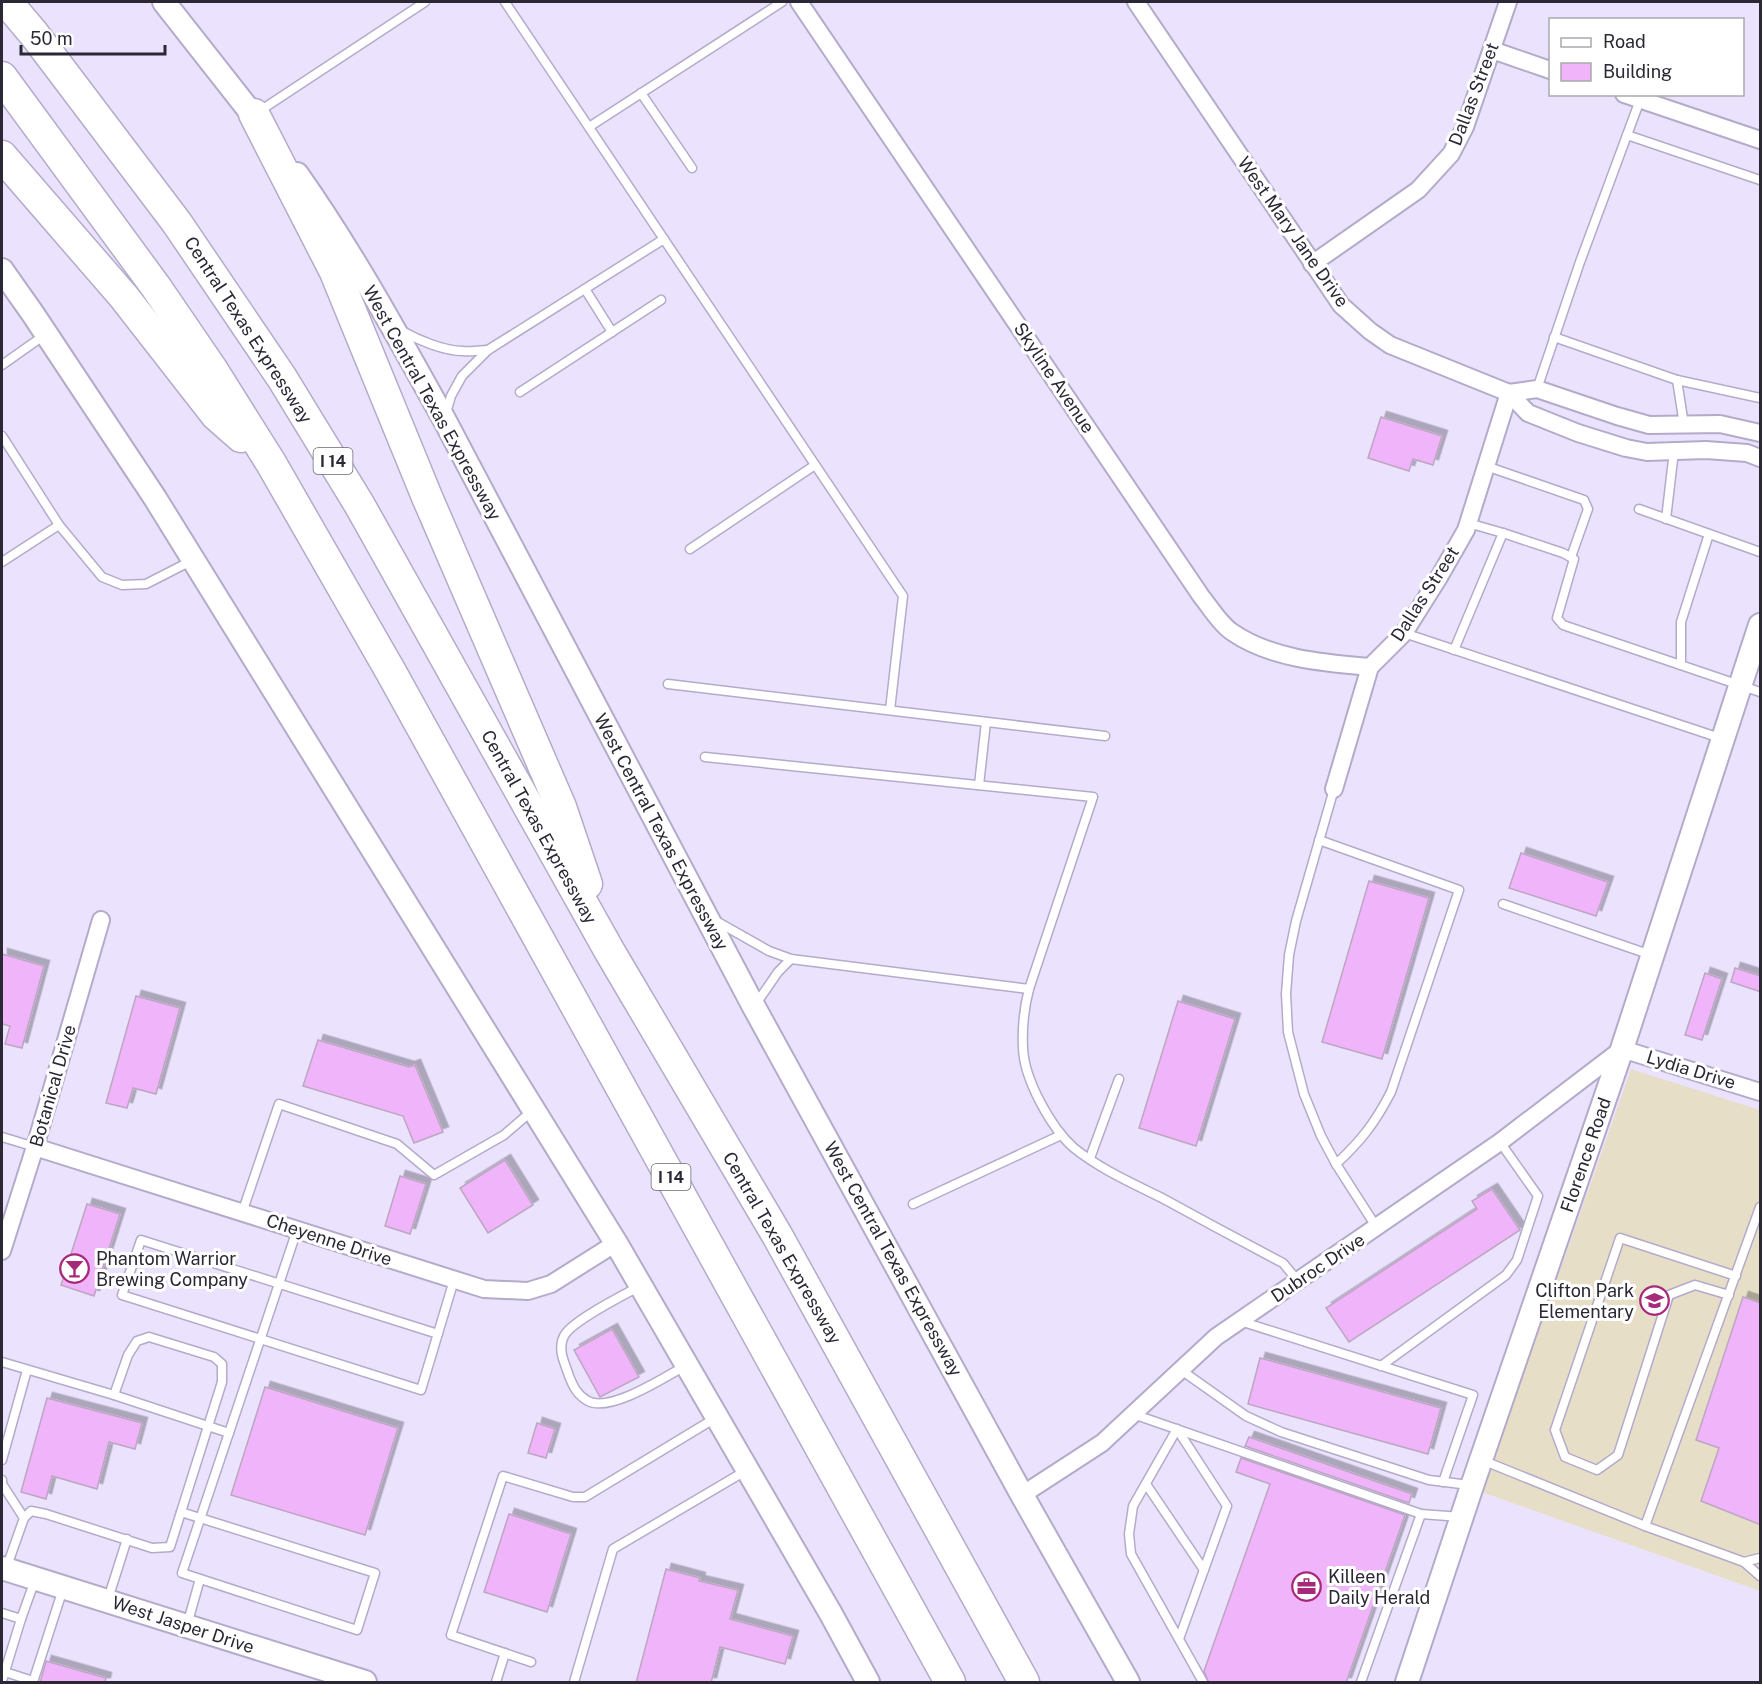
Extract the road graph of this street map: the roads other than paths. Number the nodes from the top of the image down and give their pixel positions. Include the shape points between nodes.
1 (7, 2) edge
2 (164, 2) edge
3 (425, 2) edge
4 (506, 2) edge
5 (782, 2) edge
6 (799, 2) edge
7 (1136, 2) edge
8 (1508, 2) edge
9 (1492, 50) junction
10 (1549, 69) edge
11 (2, 77) edge
12 (641, 93) junction
13 (1632, 97) edge
14 (254, 114) junction
15 (589, 127) junction
16 (1627, 135) junction
17 (1761, 140) edge
18 (2, 156) edge
19 (692, 168) dead end
20 (1761, 180) edge
21 (664, 239) junction
22 (1312, 264) junction
23 (2, 270) edge
24 (585, 289) junction
25 (661, 300) dead end
26 (393, 326) junction
27 (612, 332) junction
28 (46, 334) junction
29 (1554, 337) junction
30 (488, 350) junction
31 (2, 365) edge
32 (1677, 380) junction
33 (1537, 389) junction
34 (520, 392) dead end
35 (1509, 393) junction
36 (1761, 398) edge
37 (444, 419) junction
38 (1649, 425) junction
39 (1684, 425) junction
40 (1759, 429) edge
41 (2, 436) edge
42 (1674, 450) junction
43 (1647, 452) junction
44 (1761, 458) edge
45 (271, 464) junction
46 (815, 465) junction
47 (1486, 466) junction
48 (1639, 509) dead end
49 (1666, 519) junction
50 (1468, 523) junction
51 (59, 525) junction
52 (1503, 533) junction
53 (1710, 534) junction
54 (690, 549) dead end
55 (1761, 552) edge
56 (1571, 557) junction
57 (193, 560) junction
58 (2, 562) edge
59 (1404, 633) junction
60 (1759, 635) edge
61 (1455, 650) junction
62 (1681, 665) junction
63 (1370, 667) junction
64 (668, 684) dead end
65 (1751, 689) edge
66 (890, 710) junction
67 (986, 722) junction
68 (1105, 736) dead end
69 (1723, 739) junction
70 (705, 757) dead end
71 (979, 785) junction
72 (1334, 789) joint
73 (1319, 840) junction
74 (1503, 904) dead end
75 (704, 914) junction
76 (101, 920) dead end
77 (610, 952) junction
78 (1653, 956) junction
79 (791, 959) junction
80 (1029, 988) junction
81 (754, 1007) junction
82 (1622, 1049) junction
83 (1119, 1079) dead end
84 (1761, 1092) edge
85 (533, 1109) junction
86 (1061, 1135) junction
87 (2, 1137) edge
88 (1500, 1142) junction
89 (35, 1147) junction
90 (1090, 1158) junction
91 (1336, 1164) junction
92 (913, 1204) dead end
93 (1761, 1207) edge
94 (242, 1213) junction
95 (1759, 1218) edge
96 (1377, 1228) junction
97 (297, 1230) junction
98 (616, 1244) junction
99 (2, 1251) edge
100 (1736, 1276) junction
101 (454, 1280) junction
102 (1299, 1281) junction
103 (279, 1283) junction
104 (640, 1286) junction
105 (1728, 1295) junction
106 (1239, 1321) junction
107 (438, 1334) junction
108 (260, 1339) junction
109 (2, 1362) edge
110 (687, 1365) junction
111 (1381, 1366) junction
112 (27, 1370) junction
113 (1181, 1370) junction
114 (114, 1395) junction
115 (1133, 1414) junction
116 (717, 1417) junction
117 (208, 1427) junction
118 (1177, 1430) junction
119 (229, 1433) junction
120 (2, 1460) edge
121 (1481, 1460) junction
122 (747, 1470) junction
123 (2, 1480) edge
124 (1443, 1482) junction
125 (1146, 1484) junction
126 (1472, 1486) junction
127 (1022, 1495) junction
128 (181, 1512) junction
129 (1421, 1515) junction
130 (1462, 1517) junction
131 (24, 1518) junction
132 (200, 1518) junction
133 (1645, 1526) junction
134 (127, 1539) junction
135 (1761, 1558) edge
136 (1744, 1562) junction
137 (4, 1569) edge
138 (1204, 1570) junction
139 (1761, 1576) edge
140 (35, 1578) junction
141 (200, 1579) junction
142 (64, 1588) junction
143 (108, 1601) junction
144 (2, 1613) edge
145 (21, 1619) junction
146 (186, 1627) junction
147 (1179, 1639) junction
148 (505, 1653) junction
149 (531, 1662) dead end
150 (2, 1675) edge
151 (326, 1677) edge
152 (33, 1682) edge
153 (365, 1683) edge
154 (496, 1683) edge
155 (574, 1683) edge
156 (868, 1683) edge
157 (950, 1683) edge
158 (1024, 1683) edge
159 (1128, 1683) edge
160 (1203, 1683) edge
161 (1361, 1683) edge
162 (1407, 1683) edge

1 - 77 highway, Central Texas Expressway / I 14 via 177,223 282,378 359,504
2 - 14 main road, West Central Texas Expressway
3 - 14 lane
4 - 15 lane
5 - 12 lane
6 - 63 street, Skyline Avenue via 1202,596 1230,631 1260,648 1332,664
7 - 22 street, West Mary Jane Drive
8 - 9 street, Dallas Street
9 - 10 street
9 - 22 street, Dallas Street via 1465,127 1451,154 1418,190
11 - 45 highway, I 14 via 156,287
12 - 15 lane
12 - 19 lane
13 - 16 lane
13 - 17 street
14 - 26 main road, West Central Texas Expressway via 316,201
14 - 77 highway via 335,272 561,807
15 - 21 lane
16 - 20 lane
16 - 29 lane
18 - 45 highway via 124,297 216,415
21 - 24 lane
21 - 46 lane
22 - 35 street, West Mary Jane Drive via 1341,305 1390,345
23 - 28 main road
24 - 27 lane
24 - 30 lane
25 - 27 lane
26 - 30 lane via 433,345 461,352
26 - 37 main road, West Central Texas Expressway
27 - 34 lane
28 - 31 lane
28 - 57 main road
29 - 32 lane
29 - 33 lane
30 - 37 lane via 462,376
32 - 36 lane
32 - 39 lane
33 - 35 street
33 - 38 street
35 - 43 street, West Mary Jane Drive via 1528,413 1578,433
35 - 47 street, Dallas Street
37 - 75 main road, West Central Texas Expressway
38 - 39 street
38 - 43 street
39 - 40 street
41 - 51 lane
42 - 43 street, West Mary Jane Drive
42 - 44 street, West Mary Jane Drive via 1747,453
42 - 49 lane
45 - 157 highway, I 14 via 391,672
46 - 54 lane
46 - 66 lane via 903,596
47 - 50 street, Dallas Street
47 - 56 lane via 1584,500 1587,509
48 - 49 lane
49 - 53 lane
50 - 52 lane
50 - 59 street, Dallas Street
51 - 57 lane via 102,577 122,585 146,584
51 - 58 lane
52 - 56 lane
52 - 61 lane
53 - 55 lane
53 - 62 lane via 1681,622
56 - 62 lane via 1572,570 1557,618 1563,625
57 - 85 main road
59 - 61 lane
59 - 63 street, Dallas Street
60 - 65 main road, Florence Road
61 - 69 lane
62 - 65 lane
63 - 72 street, Dallas Street
64 - 66 lane
65 - 69 main road, Florence Road
66 - 67 lane
67 - 68 lane
67 - 71 lane
69 - 78 main road, Florence Road
70 - 71 lane
71 - 80 lane via 1093,797
72 - 73 lane
73 - 91 lane via 1296,921 1286,994 1288,1032 1304,1094
73 - 91 lane via 1459,890 1391,1092 1359,1142
74 - 78 lane
75 - 79 lane via 769,951
75 - 81 main road, West Central Texas Expressway
76 - 89 street, Botanical Drive
77 - 158 highway, Central Texas Expressway / I 14 via 777,1235
78 - 82 main road, Florence Road
79 - 80 lane
79 - 81 lane
80 - 86 lane via 1023,1017 1023,1050 1031,1081
81 - 127 main road, West Central Texas Expressway
82 - 84 street, Lydia Drive
82 - 88 street, Dubroc Drive
82 - 121 main road, Florence Road
83 - 90 lane
85 - 94 lane via 504,1135 434,1176 397,1144 279,1104
85 - 98 main road
86 - 90 lane
86 - 92 lane
87 - 89 lane
88 - 96 street, Dubroc Drive
88 - 111 lane via 1538,1196 1517,1260 1506,1275
89 - 94 street, Cheyenne Drive
89 - 99 street, Botanical Drive
90 - 102 lane via 1283,1263
91 - 96 lane
93 - 95 lane
94 - 97 street, Cheyenne Drive
95 - 100 lane
96 - 102 street, Dubroc Drive
97 - 101 street, Cheyenne Drive
97 - 103 lane
98 - 101 street, Cheyenne Drive via 551,1284 528,1291 484,1289
98 - 104 main road
100 - 105 lane
100 - 105 lane via 1620,1238 1556,1430 1565,1457 1598,1470 1618,1455 1669,1295 1695,1285
101 - 107 lane
102 - 106 street, Dubroc Drive
103 - 107 lane
103 - 108 lane
103 - 108 lane via 141,1240 122,1295
104 - 110 main road
104 - 110 lane via 577,1322 564,1335 561,1353 575,1390 589,1402 627,1398
105 - 133 lane
106 - 111 lane
106 - 113 street, Dubroc Drive
107 - 108 lane via 421,1390
108 - 119 lane
109 - 112 lane
110 - 116 main road
111 - 124 lane via 1473,1395
112 - 114 lane
112 - 120 lane
113 - 115 street, Dubroc Drive
113 - 124 lane via 1246,1416 1281,1432
114 - 117 lane
114 - 117 lane via 137,1341 149,1337 214,1357 222,1364 222,1382
115 - 118 lane
115 - 127 street, Dubroc Drive via 1102,1443
116 - 122 main road
116 - 148 lane via 585,1497 503,1476 451,1635
117 - 119 lane
117 - 128 lane
118 - 125 lane
118 - 129 lane
118 - 138 lane via 1227,1506
119 - 132 lane
121 - 126 main road, Florence Road
121 - 133 lane
122 - 155 lane via 613,1550
122 - 156 main road
123 - 131 lane
124 - 126 lane
125 - 138 lane
125 - 147 lane via 1133,1506 1131,1554
126 - 130 main road, Florence Road
127 - 159 main road, West Central Texas Expressway
128 - 132 lane
128 - 134 lane via 170,1546 153,1548
129 - 130 lane
129 - 161 lane
130 - 162 main road, Florence Road
131 - 134 lane via 31,1511 46,1514
131 - 137 lane
132 - 141 lane via 182,1574
132 - 141 lane via 375,1573 357,1630
133 - 136 lane
134 - 143 lane
135 - 136 lane
136 - 139 lane
137 - 140 main road, West Jasper Drive
138 - 147 lane
140 - 142 main road, West Jasper Drive
140 - 145 lane
141 - 146 lane
142 - 143 main road, West Jasper Drive
142 - 152 lane
143 - 146 main road, West Jasper Drive
144 - 145 lane
145 - 150 lane
146 - 151 main road, West Jasper Drive
147 - 160 lane
148 - 149 lane
148 - 154 lane
150 - 152 lane
151 - 153 main road, West Jasper Drive

